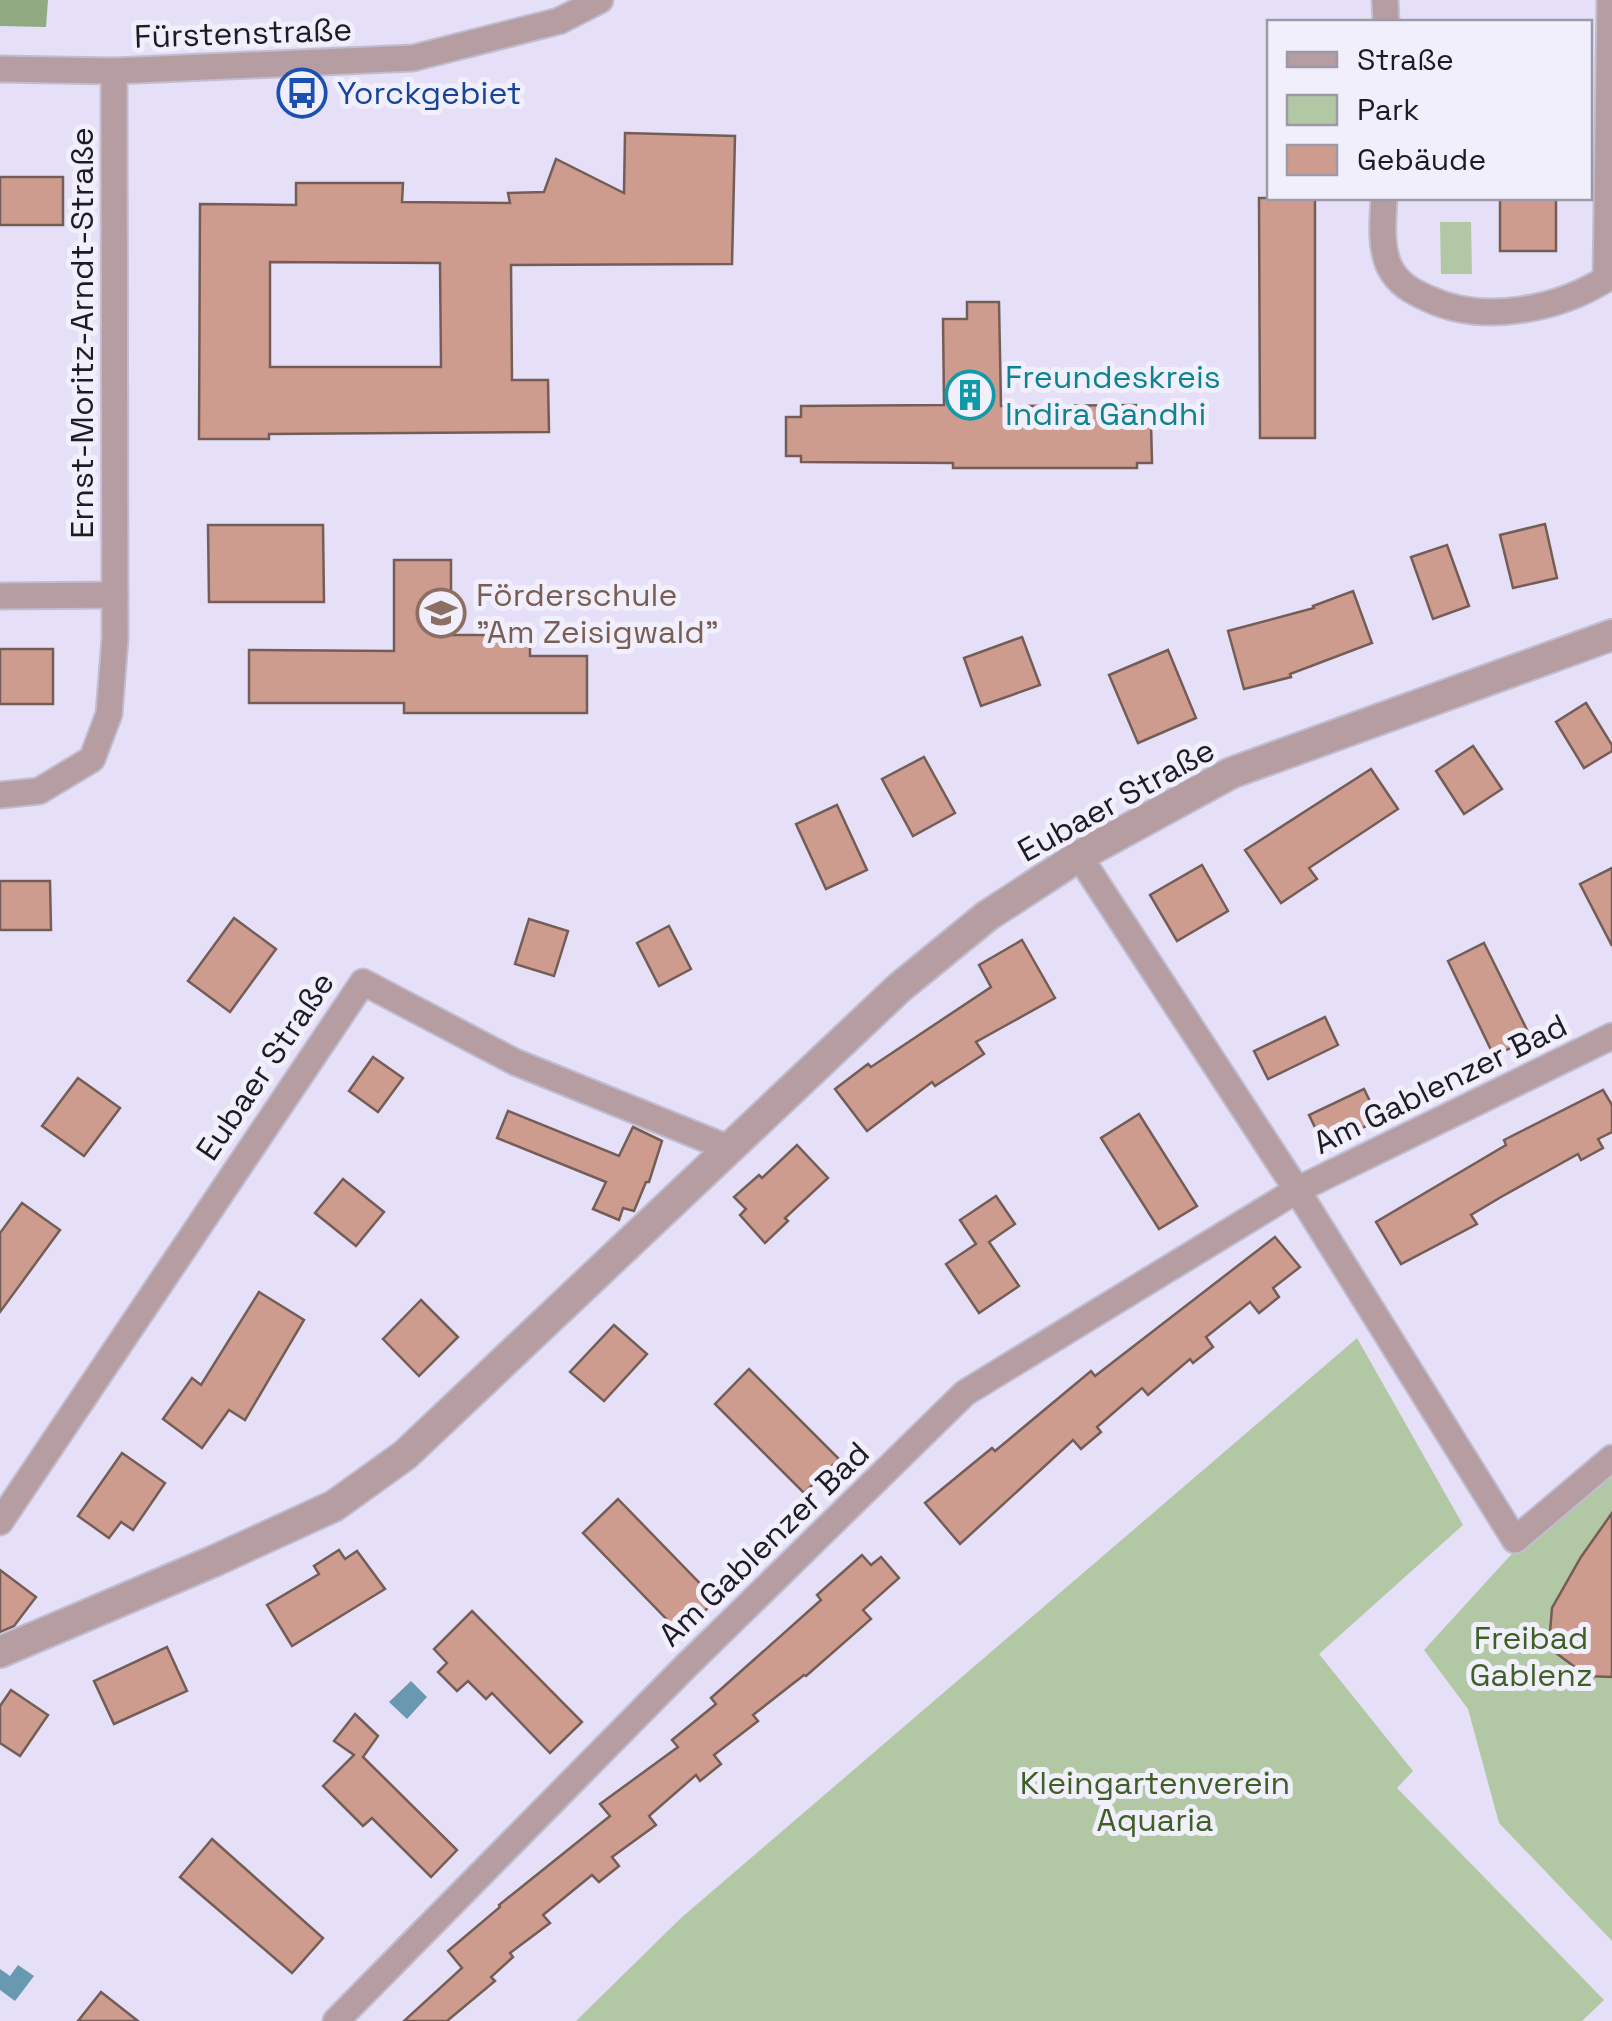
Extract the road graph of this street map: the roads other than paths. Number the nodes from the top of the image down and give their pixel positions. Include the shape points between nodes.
1 (600, 0) edge
2 (1610, 0) edge
3 (0, 69) edge
4 (114, 72) junction
5 (1384, 200) edge
6 (1609, 277) edge
7 (114, 595) junction
8 (0, 596) edge
9 (1612, 636) edge
10 (0, 795) edge
11 (1080, 856) junction
12 (1612, 1036) edge
13 (728, 1148) junction
14 (1297, 1190) junction
15 (1612, 1458) edge
16 (0, 1522) edge
17 (0, 1652) edge
18 (336, 2021) edge

1 - 4 street, Fürstenstraße via 559,22 413,58
2 - 6 street
3 - 4 street, Fürstenstraße
4 - 7 street, Ernst-Moritz-Arndt-Straße
5 - 6 street via 1383,247 1390,269 1405,288 1447,308 1545,306
7 - 8 street
7 - 10 street, Ernst-Moritz-Arndt-Straße via 109,714 92,759 39,791
9 - 11 street, Eubaer Straße via 1231,773
11 - 13 street, Eubaer Straße via 987,916 899,988
11 - 14 street, Am Gablenzer Bad
12 - 14 street, Am Gablenzer Bad
13 - 16 street, Eubaer Straße via 516,1062 364,982
13 - 17 street, Eubaer Straße via 404,1455 334,1506
14 - 15 street, Am Gablenzer Bad via 1516,1540
14 - 18 street, Am Gablenzer Bad via 964,1393

